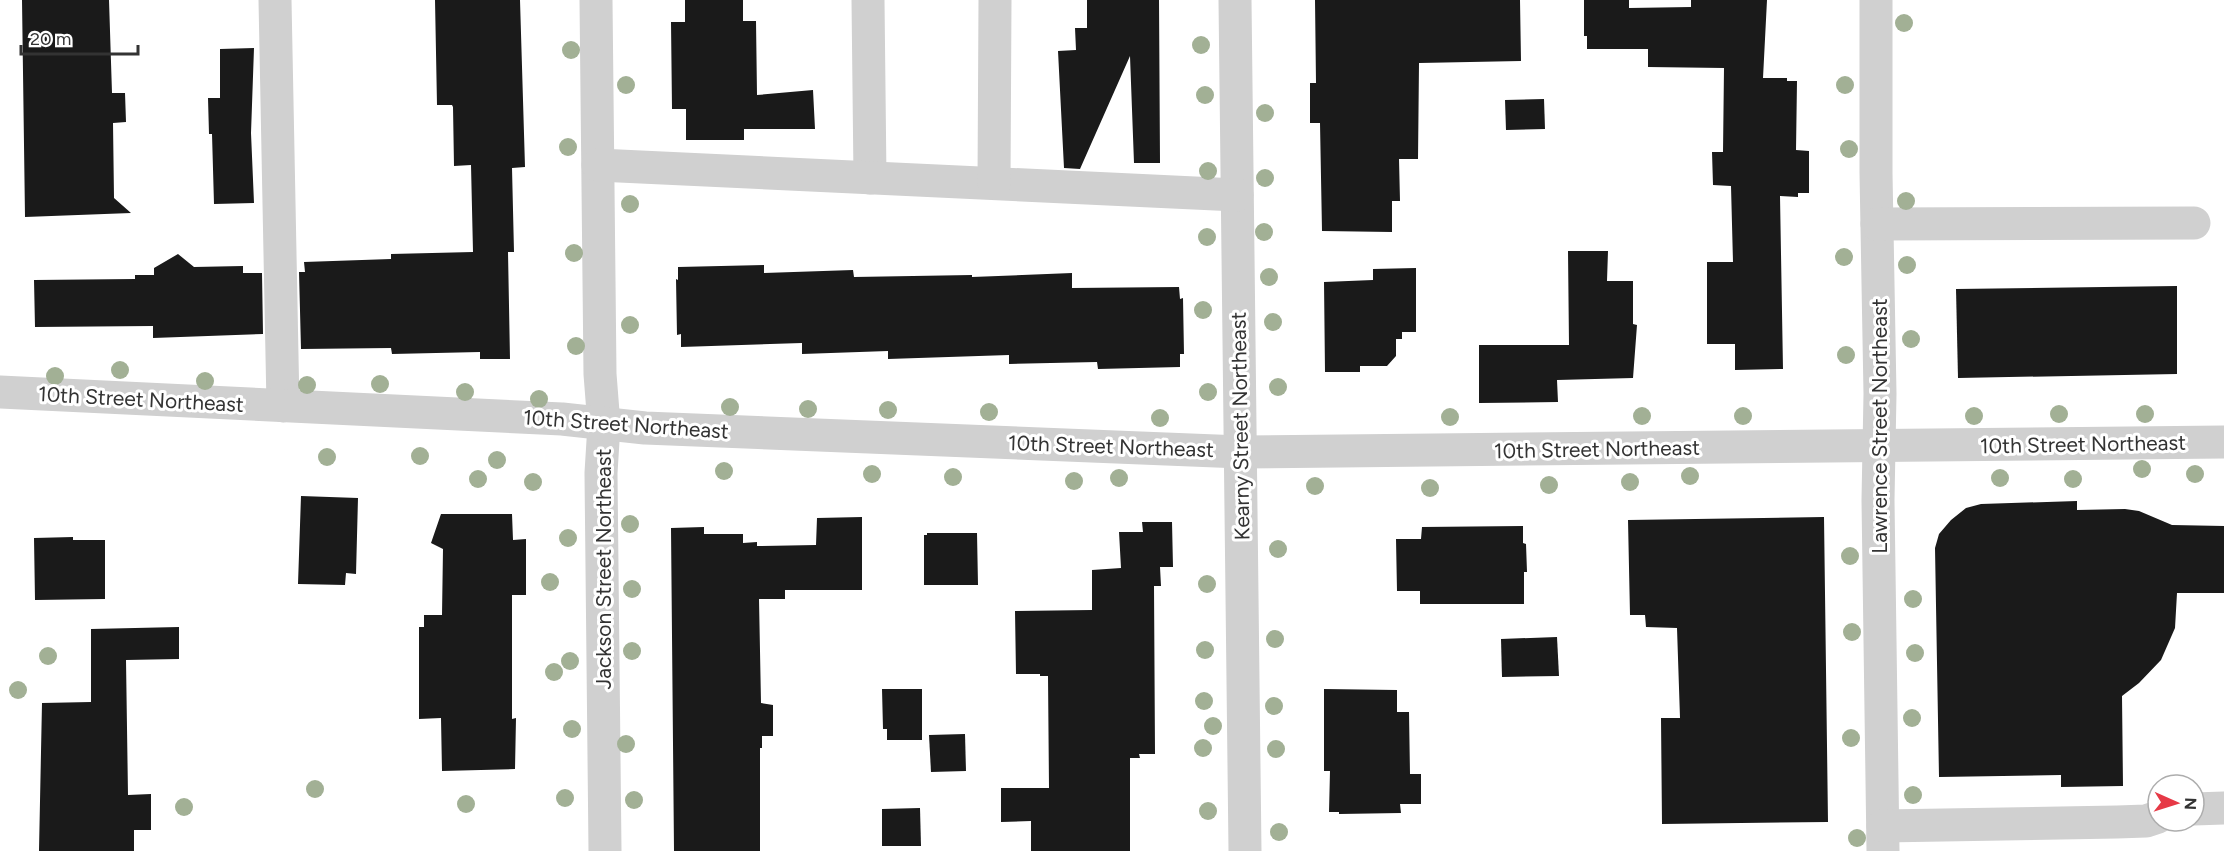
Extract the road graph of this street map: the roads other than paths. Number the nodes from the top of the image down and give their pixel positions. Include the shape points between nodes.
1 (275, 0) edge
2 (596, 0) edge
3 (867, 0) edge
4 (995, 0) edge
5 (1235, 0) edge
6 (1876, 0) edge
7 (598, 165) junction
8 (870, 178) junction
9 (994, 183) junction
10 (1237, 195) junction
11 (1877, 224) junction
12 (2194, 224) dead end
13 (0, 392) edge
14 (283, 406) junction
15 (604, 425) junction
16 (2224, 442) edge
17 (1878, 446) junction
18 (1241, 452) junction
19 (2224, 808) edge
20 (2206, 809) edge
21 (2146, 821) edge
22 (1883, 838) edge
23 (605, 851) edge
24 (1245, 851) edge

1 - 14 street
2 - 7 street, Jackson Street Northeast
3 - 8 street
4 - 9 street
5 - 10 street, Kearny Street Northeast
6 - 11 street, Lawrence Street Northeast
7 - 8 street
7 - 15 street, Jackson Street Northeast
8 - 9 street
9 - 10 street
10 - 18 street, Kearny Street Northeast
11 - 12 street
11 - 17 street, Lawrence Street Northeast
13 - 14 street, 10th Street Northeast
14 - 15 street, 10th Street Northeast via 562,419
15 - 18 street, 10th Street Northeast
15 - 23 street, Jackson Street Northeast via 601,473
16 - 17 street, 10th Street Northeast
17 - 18 street, 10th Street Northeast
17 - 22 street, Lawrence Street Northeast
18 - 24 street, Kearny Street Northeast
19 - 20 street
21 - 22 street

